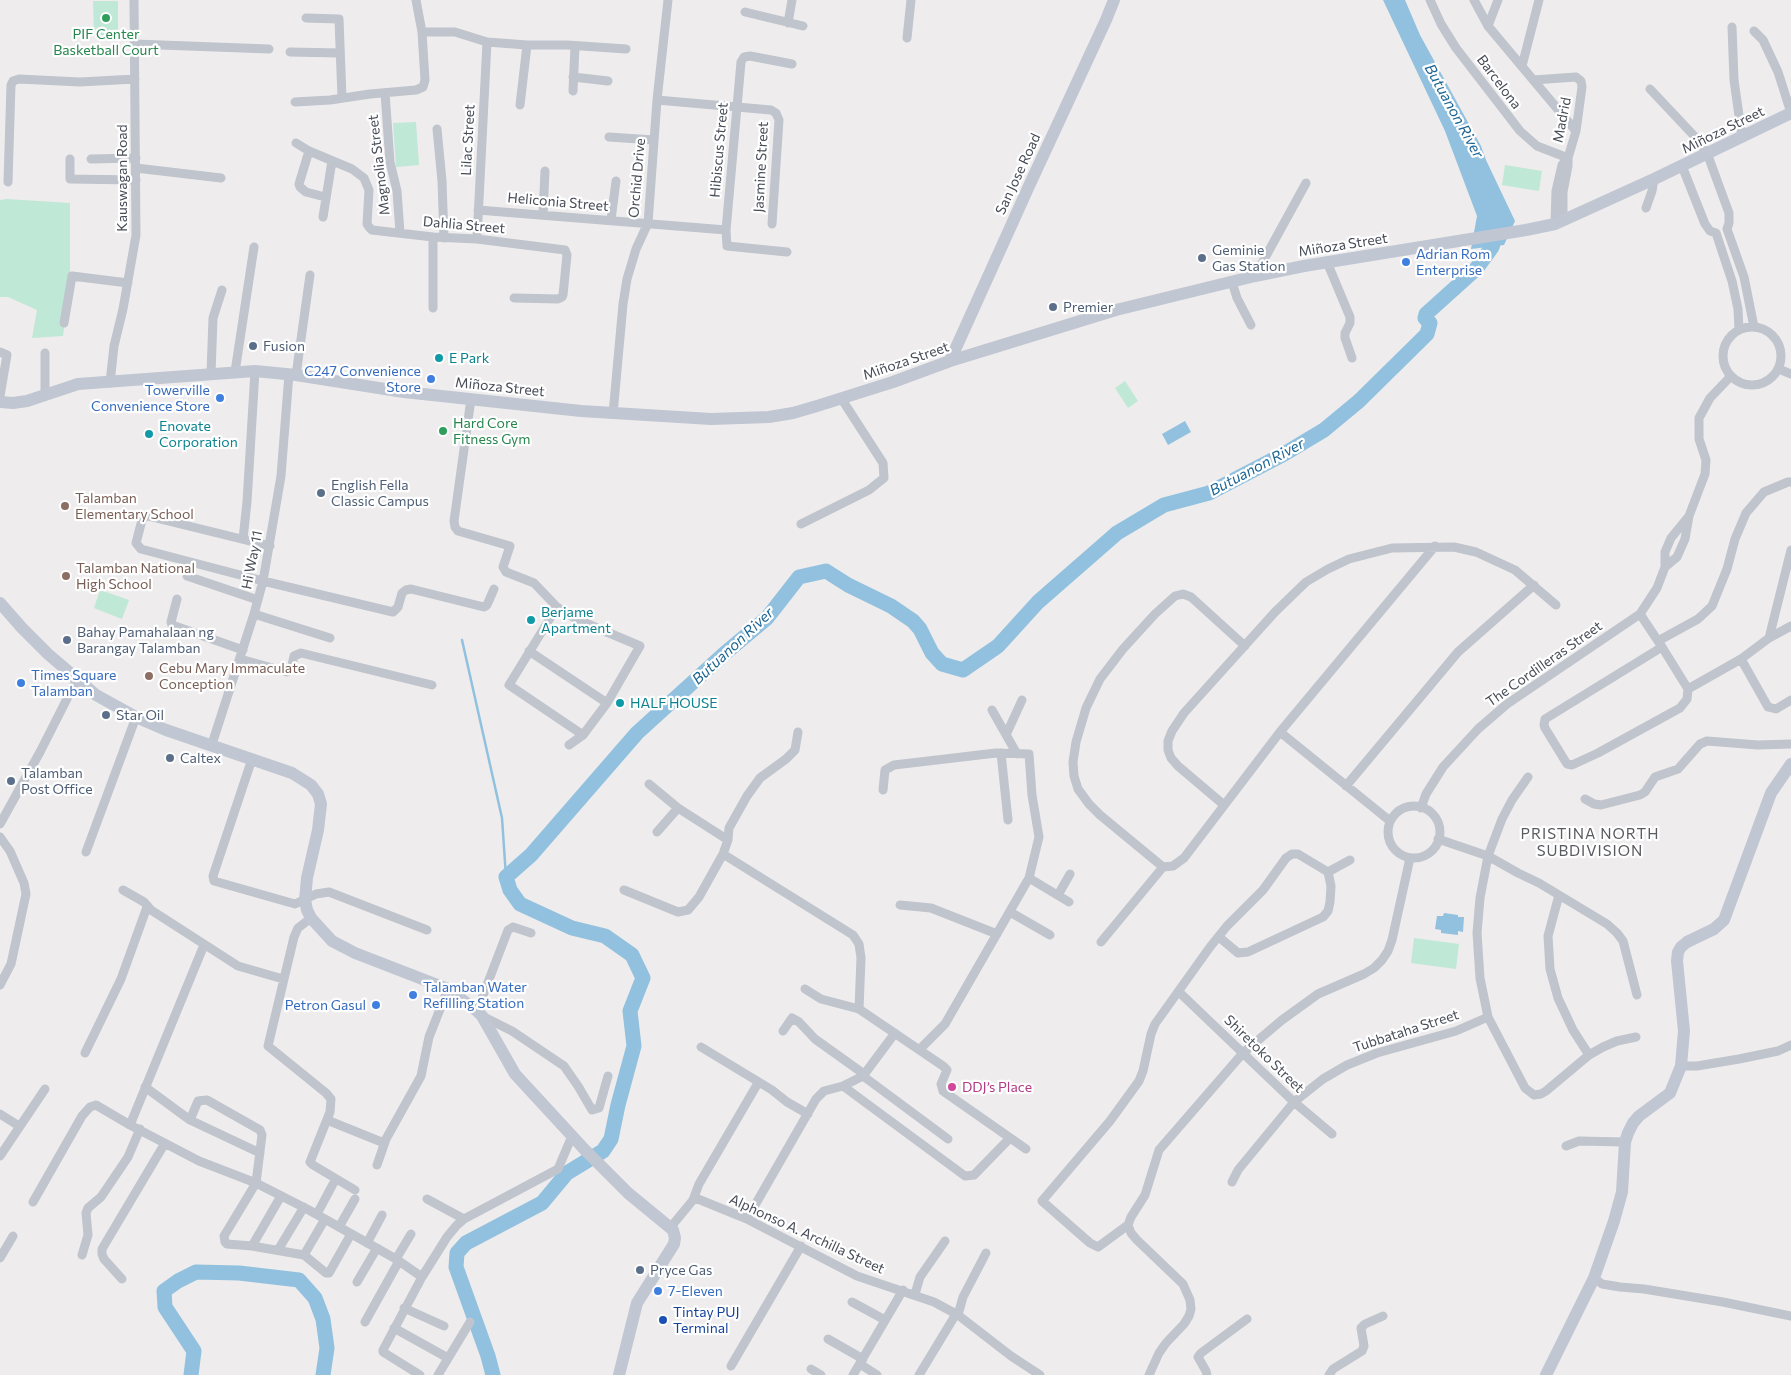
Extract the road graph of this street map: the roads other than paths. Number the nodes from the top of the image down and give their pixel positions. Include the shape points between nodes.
1 (134, 0) edge
2 (416, 0) edge
3 (663, 0) edge
4 (668, 0) edge
5 (792, 0) edge
6 (911, 0) edge
7 (1114, 0) edge
8 (1430, 0) edge
9 (1474, 0) edge
10 (1498, 0) edge
11 (1539, 0) edge
12 (745, 12) dead end
13 (306, 18) dead end
14 (788, 23) junction
15 (803, 26) dead end
16 (1488, 26) junction
17 (1732, 27) dead end
18 (1754, 30) dead end
19 (422, 32) junction
20 (907, 38) dead end
21 (487, 42) junction
22 (134, 44) junction
23 (527, 44) junction
24 (575, 46) junction
25 (626, 49) dead end
26 (270, 50) dead end
27 (290, 52) dead end
28 (340, 53) junction
29 (792, 64) dead end
30 (1522, 66) junction
31 (574, 77) junction
32 (135, 79) junction
33 (1533, 80) junction
34 (608, 81) dead end
35 (1650, 89) dead end
36 (573, 91) dead end
37 (385, 92) junction
38 (342, 98) junction
39 (657, 100) junction
40 (295, 102) dead end
41 (520, 105) dead end
42 (736, 107) junction
43 (1791, 113) edge
44 (437, 130) dead end
45 (1576, 131) junction
46 (608, 137) dead end
47 (1742, 137) junction
48 (654, 140) junction
49 (296, 142) dead end
50 (309, 151) junction
51 (1708, 153) junction
52 (1568, 158) junction
53 (70, 159) dead end
54 (91, 159) dead end
55 (332, 161) junction
56 (136, 163) junction
57 (1682, 166) junction
58 (545, 171) dead end
59 (221, 178) dead end
60 (1654, 179) junction
61 (136, 180) junction
62 (616, 181) dead end
63 (8, 182) dead end
64 (1306, 183) dead end
65 (325, 197) junction
66 (1646, 208) dead end
67 (478, 210) junction
68 (543, 215) junction
69 (323, 217) dead end
70 (611, 220) junction
71 (1559, 222) junction
72 (648, 223) junction
73 (772, 224) dead end
74 (1727, 229) junction
75 (726, 230) junction
76 (1716, 232) junction
77 (400, 233) junction
78 (433, 237) junction
79 (444, 238) junction
80 (477, 239) junction
81 (254, 247) dead end
82 (787, 252) dead end
83 (1327, 262) junction
84 (310, 275) dead end
85 (1255, 276) junction
86 (1232, 282) junction
87 (128, 283) junction
88 (222, 290) dead end
89 (514, 298) dead end
90 (433, 308) dead end
91 (64, 323) dead end
92 (1251, 325) dead end
93 (1754, 327) junction
94 (1739, 330) junction
95 (0, 352) edge
96 (45, 353) dead end
97 (1352, 358) dead end
98 (950, 361) junction
99 (1779, 369) junction
100 (255, 371) junction
101 (236, 372) junction
102 (211, 374) junction
103 (1791, 374) edge
104 (292, 375) junction
105 (1731, 376) junction
106 (110, 383) junction
107 (45, 394) junction
108 (0, 396) edge
109 (841, 398) junction
110 (471, 399) junction
111 (0, 402) edge
112 (613, 414) junction
113 (1791, 482) edge
114 (1689, 516) junction
115 (801, 524) dead end
116 (243, 539) junction
117 (270, 546) junction
118 (1435, 546) junction
119 (1791, 550) edge
120 (1665, 567) junction
121 (187, 576) dead end
122 (263, 581) junction
123 (1534, 585) junction
124 (494, 589) dead end
125 (177, 599) dead end
126 (258, 600) junction
127 (0, 603) edge
128 (1556, 605) dead end
129 (557, 607) junction
130 (254, 614) junction
131 (1640, 614) junction
132 (1791, 626) edge
133 (330, 638) dead end
134 (1769, 638) junction
135 (1660, 644) junction
136 (1245, 646) junction
137 (530, 651) junction
138 (241, 654) junction
139 (1741, 659) junction
140 (77, 679) junction
141 (432, 685) dead end
142 (1688, 689) junction
143 (1022, 700) dead end
144 (1791, 700) edge
145 (607, 703) junction
146 (992, 710) dead end
147 (136, 716) junction
148 (798, 732) dead end
149 (1280, 732) junction
150 (583, 735) junction
151 (1006, 735) junction
152 (212, 744) junction
153 (1791, 744) edge
154 (569, 745) dead end
155 (1001, 753) junction
156 (1017, 754) junction
157 (252, 759) junction
158 (1791, 764) edge
159 (1528, 777) dead end
160 (649, 784) dead end
161 (1346, 786) junction
162 (883, 790) dead end
163 (1585, 799) dead end
164 (1224, 805) junction
165 (678, 808) junction
166 (1421, 808) junction
167 (1008, 820) dead end
168 (1390, 821) junction
169 (0, 824) edge
170 (657, 832) dead end
171 (0, 837) edge
172 (1438, 839) junction
173 (728, 840) junction
174 (86, 852) dead end
175 (723, 854) junction
176 (1488, 856) junction
177 (1410, 858) junction
178 (1350, 860) dead end
179 (1163, 867) junction
180 (1328, 872) junction
181 (1070, 874) dead end
182 (1029, 878) junction
183 (123, 890) dead end
184 (624, 890) dead end
185 (1058, 895) junction
186 (1559, 895) junction
187 (305, 900) junction
188 (1070, 902) dead end
189 (900, 905) dead end
190 (147, 907) junction
191 (1010, 912) junction
192 (311, 918) junction
193 (427, 930) dead end
194 (531, 933) dead end
195 (997, 934) junction
196 (1050, 936) dead end
197 (1219, 937) junction
198 (1101, 942) dead end
199 (204, 945) junction
200 (283, 979) junction
201 (0, 985) edge
202 (448, 989) junction
203 (805, 989) dead end
204 (1179, 992) junction
205 (1637, 995) dead end
206 (859, 1009) junction
207 (479, 1013) junction
208 (1488, 1018) junction
209 (783, 1030) dead end
210 (895, 1033) junction
211 (1636, 1037) dead end
212 (1791, 1045) edge
213 (701, 1047) dead end
214 (920, 1049) junction
215 (86, 1053) dead end
216 (1243, 1053) junction
217 (1589, 1055) junction
218 (1681, 1066) junction
219 (863, 1075) junction
220 (608, 1076) dead end
221 (758, 1083) junction
222 (843, 1086) junction
223 (145, 1087) junction
224 (45, 1089) dead end
225 (1294, 1102) junction
226 (0, 1114) edge
227 (808, 1114) junction
228 (190, 1120) junction
229 (327, 1120) junction
230 (130, 1125) junction
231 (19, 1126) junction
232 (140, 1129) junction
233 (1332, 1134) dead end
234 (572, 1136) junction
235 (1010, 1138) junction
236 (948, 1139) dead end
237 (1625, 1142) junction
238 (384, 1143) junction
239 (165, 1144) junction
240 (1566, 1146) dead end
241 (1026, 1149) dead end
242 (260, 1153) junction
243 (0, 1156) edge
244 (378, 1165) dead end
245 (1232, 1182) dead end
246 (256, 1183) junction
247 (333, 1184) dead end
248 (281, 1196) junction
249 (427, 1200) dead end
250 (693, 1200) junction
251 (32, 1202) dead end
252 (304, 1207) junction
253 (382, 1215) dead end
254 (321, 1216) junction
255 (464, 1219) junction
256 (747, 1219) junction
257 (1128, 1225) junction
258 (339, 1227) junction
259 (673, 1232) junction
260 (351, 1234) junction
261 (411, 1234) dead end
262 (13, 1236) dead end
263 (945, 1241) dead end
264 (367, 1242) junction
265 (252, 1246) junction
266 (800, 1246) junction
267 (377, 1248) junction
268 (278, 1250) junction
269 (986, 1252) dead end
270 (82, 1255) dead end
271 (304, 1255) junction
272 (0, 1258) edge
273 (397, 1260) junction
274 (422, 1276) junction
275 (1594, 1278) junction
276 (122, 1279) dead end
277 (356, 1282) dead end
278 (903, 1290) junction
279 (915, 1294) junction
280 (852, 1302) dead end
281 (404, 1308) junction
282 (957, 1314) junction
283 (1383, 1316) dead end
284 (1791, 1316) edge
285 (1247, 1319) dead end
286 (885, 1320) junction
287 (365, 1322) dead end
288 (470, 1322) dead end
289 (444, 1326) dead end
290 (394, 1328) junction
291 (828, 1339) dead end
292 (448, 1358) junction
293 (861, 1361) junction
294 (731, 1366) dead end
295 (811, 1369) dead end
296 (1151, 1371) edge
297 (1036, 1372) edge
298 (420, 1375) edge
299 (438, 1375) edge
300 (619, 1375) edge
301 (820, 1375) edge
302 (853, 1375) edge
303 (877, 1375) edge
304 (919, 1375) edge
305 (1145, 1375) edge
306 (1207, 1375) edge
307 (1328, 1375) edge
308 (1546, 1375) edge

1 - 22 street, Kauswagan Road
2 - 19 street
3 - 4 street
4 - 39 street, Orchid Drive
5 - 14 street
6 - 20 street
7 - 98 main road, San Jose Road
8 - 52 street, Barcelona via 1456,48 1520,131 1537,146
9 - 16 street
10 - 16 street
11 - 30 street
12 - 14 street
13 - 28 street via 339,19
14 - 15 street
16 - 30 street
17 - 47 street via 1734,80
18 - 43 street via 1763,40 1778,72
19 - 21 street via 455,32
19 - 37 street via 423,87
21 - 23 street
21 - 67 street, Lilac Street
22 - 26 street
22 - 32 street, Kauswagan Road
23 - 24 street
23 - 41 street
24 - 25 street
24 - 31 street
27 - 28 street
28 - 38 street
29 - 42 street, Hibiscus Street via 750,56 744,58
30 - 33 street
31 - 34 street
31 - 36 street
32 - 56 street, Kauswagan Road
32 - 63 street via 13,81
33 - 45 street
33 - 45 street, Madrid via 1576,77 1581,81
35 - 51 street
37 - 38 street
37 - 77 street, Magnolia Street
38 - 40 street
39 - 42 street
39 - 48 street, Orchid Drive
42 - 73 street, Jasmine Street via 771,110 779,120
42 - 75 street, Hibiscus Street
43 - 47 main road, Miñoza Street
44 - 79 street
45 - 52 street, Madrid
46 - 48 street
47 - 51 main road, Miñoza Street
48 - 72 street, Orchid Drive
49 - 50 street
50 - 55 street
50 - 65 street via 298,184 303,190
51 - 57 main road, Miñoza Street
51 - 74 street via 1729,213
52 - 71 street, Madrid via 1562,165 1556,190
53 - 61 street via 70,179
54 - 56 street
55 - 65 street
55 - 77 street, Dahlia Street via 352,169 367,182 368,227
56 - 59 street
56 - 61 street, Kauswagan Road
57 - 60 main road, Miñoza Street
57 - 76 street via 1705,224 1710,231
58 - 68 street
60 - 66 street
60 - 71 main road, Miñoza Street
61 - 87 street, Kauswagan Road via 136,235
62 - 70 street
64 - 85 street
65 - 69 street
67 - 68 street, Heliconia Street
67 - 80 street, Lilac Street
68 - 70 street, Heliconia Street
70 - 72 street, Heliconia Street
71 - 83 main road, Miñoza Street
72 - 75 street, Heliconia Street
72 - 112 street, Orchid Drive via 627,279
74 - 76 street
74 - 93 street via 1744,277
75 - 82 street, Hibiscus Street via 727,246
76 - 94 street via 1732,281
77 - 78 street, Dahlia Street
78 - 79 street, Dahlia Street
78 - 90 street
79 - 80 street, Dahlia Street
80 - 89 street, Dahlia Street via 562,249 568,255 562,297
81 - 101 street
83 - 85 main road, Miñoza Street
83 - 97 street via 1350,317 1345,338
84 - 104 street, Hi Way 11
85 - 86 main road, Miñoza Street
86 - 92 street
86 - 98 main road, Miñoza Street via 1116,310
87 - 91 street via 72,276
87 - 106 street, Kauswagan Road via 114,346
88 - 102 street via 213,318
93 - 94 street
93 - 99 street via 1774,336 1780,346 1782,358
94 - 105 street via 1726,342 1723,351 1723,360
95 - 108 street via 7,355
96 - 107 street
98 - 109 main road, Miñoza Street
99 - 103 street
99 - 105 street via 1773,377 1757,385 1739,382
100 - 101 main road, Miñoza Street
100 - 104 main road, Miñoza Street
100 - 116 street
101 - 102 main road, Miñoza Street
102 - 106 main road, Miñoza Street
104 - 110 main road, Miñoza Street
104 - 117 street, Hi Way 11
105 - 114 street, The Cordilleras Street via 1710,398 1699,418 1705,474
106 - 107 main road, Miñoza Street via 78,384
107 - 111 main road, Miñoza Street via 20,402
109 - 112 main road, Miñoza Street via 793,413 756,418
109 - 115 street via 883,463 884,478 869,490
110 - 112 main road, Miñoza Street
110 - 129 street via 455,527 458,531 510,546 506,572 534,583
113 - 135 street via 1764,492 1746,512 1712,606
114 - 120 street, The Cordilleras Street via 1686,536 1677,557
114 - 120 street, The Cordilleras Street via 1670,538 1665,552
116 - 117 street
116 - 122 street via 148,516 142,520 136,543 141,548
117 - 122 street, Hi Way 11
118 - 123 street via 1454,547 1497,560
118 - 136 street via 1374,551 1328,569 1306,582
118 - 149 street
119 - 134 street
120 - 131 street, The Cordilleras Street
121 - 126 street
122 - 124 street via 393,612 406,590 484,607 488,605
122 - 126 street, Hi Way 11
123 - 128 street
123 - 161 street via 1458,652
125 - 138 street via 172,625
126 - 130 street, Hi Way 11
127 - 140 main road via 34,641
129 - 137 street
129 - 145 street via 576,619 640,646
130 - 133 street
130 - 138 street, Hi Way 11
131 - 135 street
131 - 166 street, The Cordilleras Street via 1492,716 1443,767
132 - 134 street
134 - 139 street
135 - 142 street
135 - 142 street via 1546,719 1545,728 1566,762 1576,764 1680,708 1687,699
136 - 164 street via 1184,714 1168,741 1168,750 1178,766
136 - 179 street via 1191,597 1175,596 1123,649 1100,678 1086,708 1073,762 1078,789 1100,815
137 - 145 street
137 - 150 street via 509,685
138 - 141 street via 287,672 291,670 294,656 301,653
138 - 152 street, Hi Way 11
139 - 142 street
139 - 144 street via 1768,707 1776,709
140 - 147 main road via 96,695
140 - 169 street
143 - 151 street
145 - 150 street
146 - 151 street
147 - 152 main road via 166,730
147 - 174 street
148 - 173 street via 795,750 760,778 746,796 729,828
149 - 161 street
149 - 164 street
150 - 154 street
151 - 156 street
152 - 157 main road
153 - 163 street via 1707,741 1700,744 1678,769 1655,777 1640,795 1601,805
155 - 156 street
155 - 162 street via 894,765 885,770
155 - 167 street
156 - 182 street via 1029,754 1039,837
157 - 187 main road via 292,773 311,785 322,804 306,878
157 - 187 street via 214,881 289,904
158 - 218 main road via 1771,793 1724,920 1714,929 1687,942 1678,952 1684,1031
159 - 176 street via 1512,800
160 - 165 street
161 - 168 street
164 - 179 street via 1184,858 1170,867
165 - 170 street
165 - 173 street
166 - 168 street via 1403,809
166 - 172 street via 1436,820
168 - 177 street via 1388,837 1391,844 1396,851
171 - 201 street via 10,850 26,894 10,964
172 - 176 street
172 - 177 street via 1428,854
173 - 175 street
175 - 184 street via 688,910 678,912
175 - 206 street via 853,935 859,944
176 - 186 street
176 - 208 street via 1477,933 1480,978
177 - 216 street via 1392,940 1382,960 1364,974 1318,994
178 - 180 street
179 - 198 street
180 - 197 street via 1303,856 1290,855
180 - 197 street via 1330,902 1323,917 1248,952 1238,953
181 - 185 street
182 - 185 street
182 - 191 street
183 - 190 street
185 - 188 street
186 - 205 street via 1617,933 1623,941
186 - 217 street via 1548,936 1550,969 1558,998
187 - 192 main road
187 - 193 street via 329,892
189 - 195 street via 930,908
190 - 199 street
190 - 215 street via 121,978
191 - 195 street
191 - 196 street
192 - 200 street via 298,928
192 - 202 main road via 332,941 355,953
194 - 207 street via 513,927 508,930
195 - 214 street via 946,1024
197 - 204 street
199 - 200 street via 238,966
199 - 223 street
200 - 229 street via 268,1046 331,1099
202 - 207 main road
202 - 238 street via 429,1037 421,1076
203 - 206 street via 821,999
204 - 216 street, Shiretoko Street
204 - 257 street via 1155,1024 1139,1081 1110,1121 1042,1201 1090,1243 1098,1246
206 - 210 street
207 - 220 street via 564,1066 592,1110 600,1108
207 - 234 main road via 515,1074
208 - 217 street via 1525,1088 1534,1094 1546,1091
208 - 225 street, Tubbataha Street via 1347,1065
209 - 219 street via 792,1018
210 - 214 street
210 - 219 street
211 - 217 street via 1617,1041
212 - 218 street via 1739,1059
213 - 221 street
214 - 235 street via 947,1070 941,1084 944,1091
216 - 225 street, Shiretoko Street
216 - 257 street via 1159,1150 1145,1195
218 - 237 main road via 1670,1093 1632,1123
219 - 222 street
219 - 236 street
221 - 227 street
221 - 250 street via 699,1184
222 - 227 street via 824,1090
222 - 235 street via 964,1176 974,1176
223 - 228 street
223 - 230 street
224 - 231 street
225 - 233 street, Shiretoko Street
225 - 245 street, Tubbataha Street via 1238,1170
226 - 231 street
227 - 256 street
228 - 242 street
228 - 242 street via 198,1101 207,1100 260,1130
229 - 238 street
229 - 258 street via 310,1162 355,1195
230 - 232 street
230 - 251 street via 99,1106 90,1107
231 - 243 street
232 - 239 street
232 - 270 street via 128,1157 101,1197 88,1208 88,1235
234 - 255 street via 558,1169
234 - 259 main road via 628,1193
235 - 241 street
237 - 240 street via 1579,1141
237 - 275 main road via 1622,1192
238 - 244 street
239 - 246 street
239 - 276 street via 102,1249 104,1258
242 - 246 street
246 - 248 street
246 - 265 street via 224,1236 227,1244
247 - 254 street
248 - 252 street
248 - 265 street
249 - 255 street
250 - 256 street, Alphonso A. Archilla Street via 698,1199
250 - 259 street
252 - 254 street
252 - 268 street
253 - 264 street
254 - 258 street
254 - 271 street
255 - 274 street via 447,1237
256 - 266 street, Alphonso A. Archilla Street
257 - 296 street via 1138,1240 1176,1276 1190,1300 1189,1316 1166,1343
258 - 260 street
259 - 300 main road via 674,1244 637,1303
260 - 264 street
260 - 271 street via 329,1273
261 - 273 street
262 - 272 street
263 - 279 street via 920,1277
264 - 267 street
265 - 268 street
266 - 278 street, Alphonso A. Archilla Street via 857,1276
266 - 294 street
267 - 273 street
267 - 277 street
268 - 271 street
269 - 282 street
273 - 274 street
273 - 287 street
274 - 281 street
275 - 284 street via 1602,1284
275 - 308 main road
278 - 279 street, Alphonso A. Archilla Street
278 - 286 street
279 - 282 street, Alphonso A. Archilla Street
280 - 286 street
281 - 289 street
281 - 290 street
282 - 297 street, Alphonso A. Archilla Street
282 - 304 street
283 - 307 street via 1361,1328 1362,1351
285 - 306 street via 1198,1357
286 - 293 street
288 - 292 street
290 - 292 street
290 - 298 street via 383,1352
291 - 293 street
292 - 299 street
293 - 302 street
293 - 303 street
295 - 301 street
296 - 305 street

